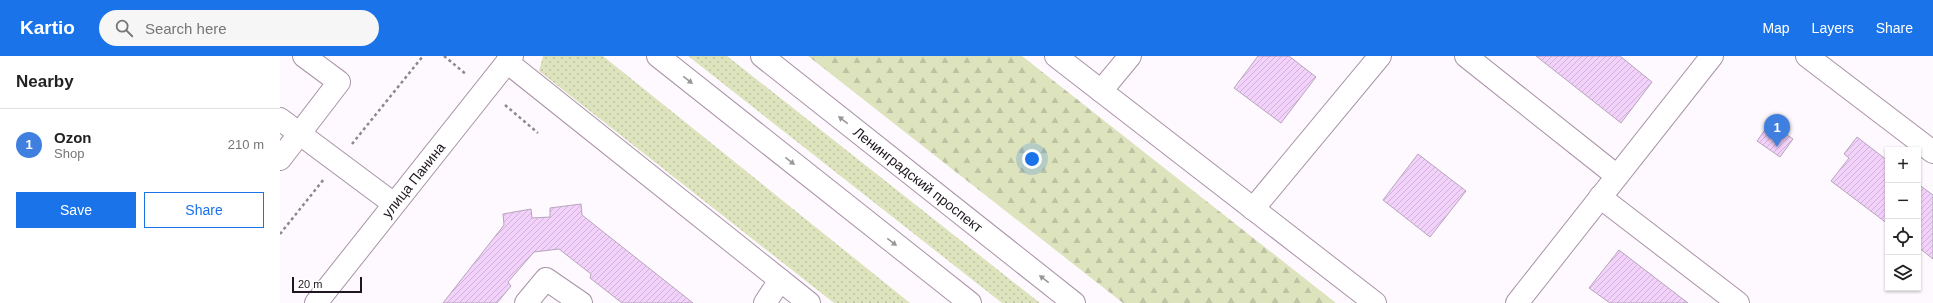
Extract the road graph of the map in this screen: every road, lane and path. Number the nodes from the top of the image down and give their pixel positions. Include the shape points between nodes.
1 (304, 56) edge
2 (423, 56) edge
3 (444, 56) edge
4 (658, 56) edge
5 (762, 56) edge
6 (1056, 56) edge
7 (1130, 56) edge
8 (1380, 56) edge
9 (1466, 56) edge
10 (1712, 56) edge
11 (1807, 56) edge
12 (509, 59) edge
13 (469, 77) dead end
14 (1101, 91) junction
15 (505, 106) dead end
16 (280, 119) edge
17 (538, 133) dead end
18 (299, 134) junction
19 (1933, 152) edge
20 (280, 159) edge
21 (337, 162) junction
22 (1617, 176) junction
23 (1600, 197) junction
24 (394, 204) junction
25 (1253, 210) junction
26 (280, 234) edge
27 (780, 280) junction
28 (323, 300) edge
29 (526, 303) edge
30 (581, 303) edge
31 (765, 303) edge
32 (809, 303) edge
33 (970, 303) edge
34 (1074, 303) edge
35 (1375, 303) edge
36 (1517, 303) edge
37 (1738, 303) edge

1 - 18 street via 339,82
2 - 21 path
3 - 13 path
4 -> 33 street
34 -> 5 street, Ленинградский проспект
6 - 14 street
7 - 14 street
8 - 25 street
9 - 22 street
10 - 22 street
11 - 19 street
12 - 24 street, улица Панина
12 - 27 street
14 - 25 street
15 - 17 path
16 - 18 street
18 - 20 street
18 - 21 street
21 - 24 street
21 - 26 path
22 - 23 street
23 - 36 street
23 - 37 street
24 - 28 street, улица Панина
25 - 35 street
27 - 31 street
27 - 32 street
29 - 30 street via 546,279

